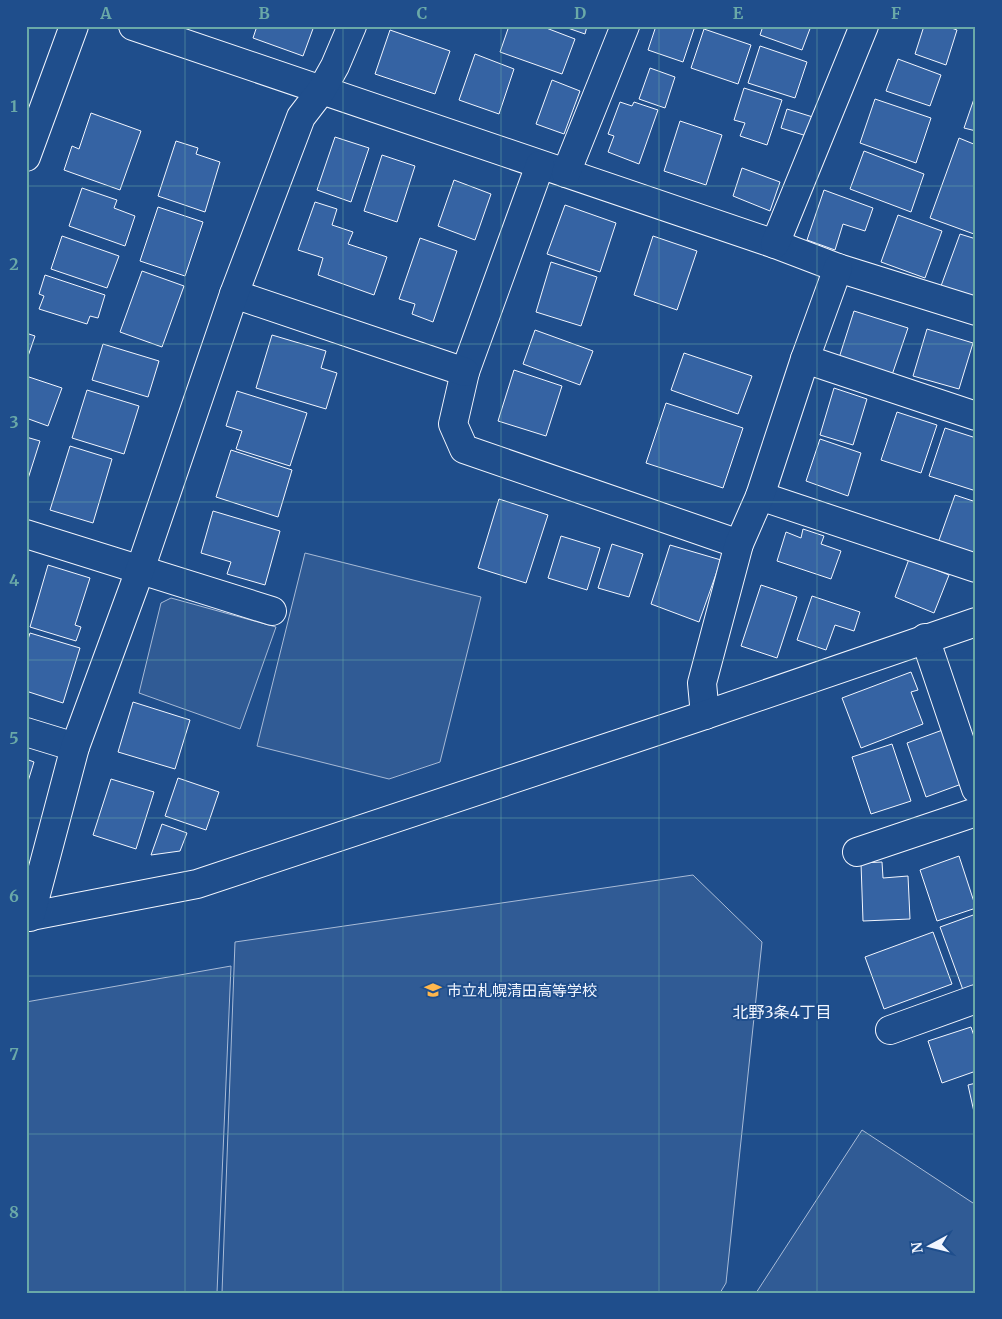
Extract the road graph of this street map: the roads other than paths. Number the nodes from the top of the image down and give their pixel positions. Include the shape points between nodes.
1 (74, 26) edge
2 (133, 26) edge
3 (352, 26) edge
4 (625, 26) edge
5 (864, 26) edge
6 (321, 91) junction
7 (26, 157) edge
8 (540, 165) junction
9 (566, 174) junction
10 (776, 244) junction
11 (838, 268) junction
12 (234, 294) junction
13 (976, 311) edge
14 (805, 359) junction
15 (464, 372) junction
16 (976, 416) edge
17 (760, 496) junction
18 (26, 534) edge
19 (740, 544) junction
20 (976, 568) edge
21 (140, 570) junction
22 (272, 611) dead end
23 (976, 622) edge
24 (925, 638) junction
25 (705, 715) junction
26 (26, 732) edge
27 (75, 747) junction
28 (976, 789) edge
29 (976, 812) edge
30 (857, 852) dead end
31 (28, 917) edge
32 (976, 999) edge
33 (890, 1030) dead end

1 - 7 street
2 - 6 street
3 - 6 street
4 - 9 street
5 - 10 street
6 - 8 street
6 - 12 street via 301,117
8 - 9 street
8 - 15 street
9 - 10 street
10 - 11 street
11 - 13 street
11 - 14 street
12 - 15 street
12 - 21 street
14 - 16 street
14 - 17 street
15 - 19 street via 453,424 464,449
17 - 19 street
17 - 20 street
18 - 21 street
19 - 25 street via 702,683
21 - 22 street
21 - 27 street
23 - 24 street
24 - 25 street
24 - 28 street
25 - 31 street via 197,884
26 - 27 street
27 - 31 street
29 - 30 street
32 - 33 street

